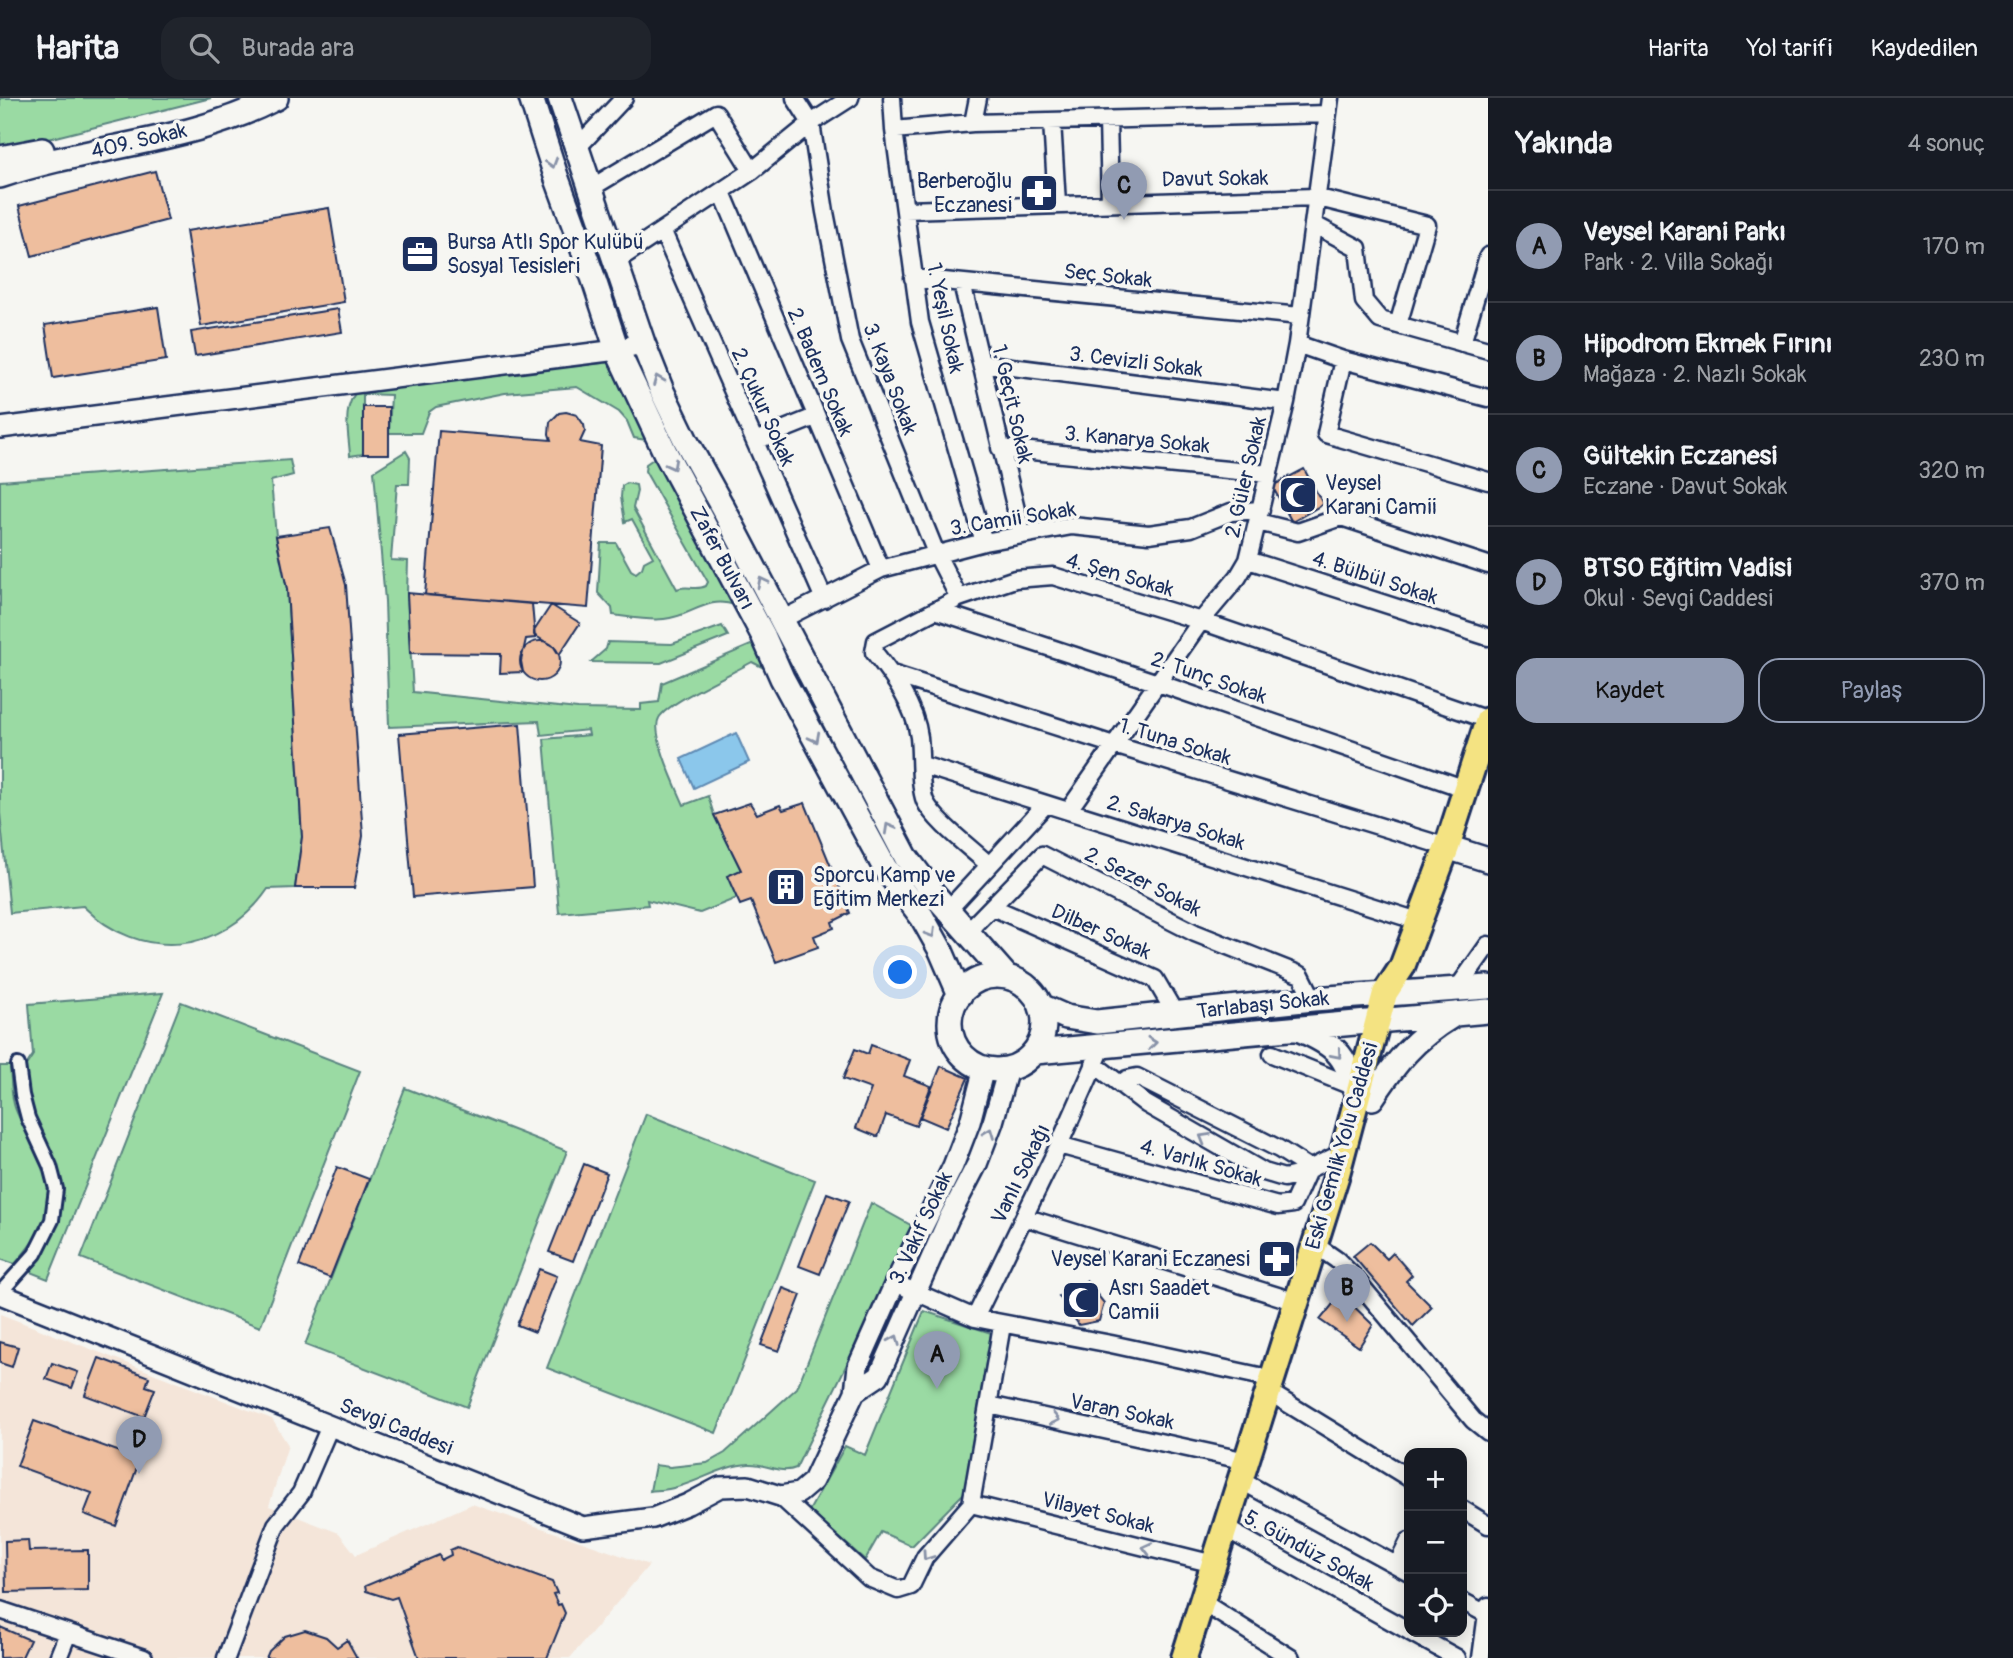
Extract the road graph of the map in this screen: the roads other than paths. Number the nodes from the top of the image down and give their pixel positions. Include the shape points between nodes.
1 (250, 98) edge
2 (276, 98) edge
3 (531, 98) edge
4 (560, 98) edge
5 (624, 98) edge
6 (707, 98) edge
7 (794, 98) edge
8 (850, 98) edge
9 (892, 98) edge
10 (978, 98) edge
11 (1329, 106) edge
12 (716, 113) junction
13 (1108, 120) junction
14 (1052, 121) junction
15 (811, 123) junction
16 (973, 123) junction
17 (894, 130) junction
18 (576, 149) junction
19 (0, 158) edge
20 (752, 171) junction
21 (0, 176) edge
22 (591, 188) junction
23 (722, 192) junction
24 (1315, 197) junction
25 (1110, 202) junction
26 (1057, 204) junction
27 (905, 209) junction
28 (1313, 224) junction
29 (663, 232) junction
30 (1488, 256) edge
31 (616, 261) junction
32 (913, 278) junction
33 (962, 283) junction
34 (1300, 316) junction
35 (1398, 325) junction
36 (643, 343) junction
37 (1462, 343) junction
38 (1297, 344) junction
39 (617, 350) junction
40 (1488, 350) edge
41 (1343, 360) junction
42 (981, 363) junction
43 (1488, 398) edge
44 (1286, 402) junction
45 (815, 416) junction
46 (0, 428) edge
47 (755, 441) junction
48 (1000, 449) junction
49 (1269, 474) junction
50 (1488, 481) edge
51 (1260, 516) junction
52 (1022, 535) junction
53 (984, 542) junction
54 (936, 553) junction
55 (1248, 560) junction
56 (1488, 565) edge
57 (881, 569) junction
58 (958, 598) junction
59 (824, 599) junction
60 (938, 611) junction
61 (781, 620) junction
62 (1202, 621) junction
63 (1488, 637) edge
64 (891, 674) junction
65 (1158, 683) junction
66 (1488, 720) edge
67 (1114, 745) junction
68 (922, 765) junction
69 (1466, 789) junction
70 (1046, 804) junction
71 (1068, 811) junction
72 (1447, 847) junction
73 (1488, 860) edge
74 (989, 866) junction
75 (992, 906) junction
76 (948, 910) junction
77 (1418, 921) junction
78 (967, 932) junction
79 (1488, 946) edge
80 (1007, 977) junction
81 (1488, 986) edge
82 (1457, 989) junction
83 (1394, 993) junction
84 (960, 995) junction
85 (1312, 999) junction
86 (1041, 1006) junction
87 (1488, 1012) edge
88 (1456, 1014) junction
89 (1176, 1015) junction
90 (1385, 1021) junction
91 (1295, 1028) junction
92 (1035, 1052) junction
93 (1272, 1054) dead end
94 (1098, 1056) junction
95 (18, 1065) dead end
96 (984, 1068) junction
97 (1008, 1069) junction
98 (1121, 1084) junction
99 (1361, 1095) junction
100 (1059, 1145) junction
101 (1342, 1153) junction
102 (1309, 1168) junction
103 (1024, 1217) junction
104 (1324, 1251) junction
105 (895, 1283) junction
106 (916, 1292) junction
107 (1300, 1292) junction
108 (0, 1293) edge
109 (975, 1318) junction
110 (1002, 1325) junction
111 (1271, 1385) junction
112 (855, 1392) junction
113 (989, 1405) junction
114 (330, 1426) junction
115 (1488, 1432) edge
116 (1243, 1470) junction
117 (1404, 1475) edge
118 (813, 1481) junction
119 (780, 1496) junction
120 (971, 1504) junction
121 (1465, 1511) edge
122 (803, 1517) junction
123 (1488, 1525) edge
124 (1225, 1528) junction
125 (1214, 1564) junction
126 (1403, 1569) edge
127 (1202, 1602) junction
128 (1467, 1603) edge
129 (0, 1610) edge
130 (1487, 1612) edge
131 (1404, 1628) edge
132 (68, 1633) junction
133 (1420, 1637) edge
134 (58, 1658) edge
135 (144, 1658) edge
136 (226, 1658) edge
137 (1184, 1658) edge
138 (1291, 1658) edge
139 (1457, 1658) edge
140 (1481, 1658) edge

1 - 19 main road, 409. Sokak via 129,134
2 - 21 main road, 409. Sokak via 254,110 187,131
3 -> 39 main road, Zafer Bulvarı
4 - 18 main road, Zafer Bulvarı
5 - 18 street
6 - 12 street
7 - 15 street
8 - 15 street
9 - 17 street, 1. Yeşil Sokak
10 - 16 street
11 - 13 street
11 - 24 street, 2. Güler Sokak
12 - 20 street
12 - 22 street
13 - 14 street
13 - 25 street
14 - 16 street
14 - 26 street
15 - 20 street
15 - 54 street, 3. Kaya Sokak via 850,340
16 - 17 street
17 - 27 street, 1. Yeşil Sokak
18 - 22 main road, Zafer Bulvarı
20 - 23 street
22 - 31 main road, Zafer Bulvarı
23 - 29 street
23 - 45 street, 2. Badem Sokak
24 - 25 street, Davut Sokak
24 - 28 street, 2. Güler Sokak
24 - 35 street, Davut Sokak via 1427,225
25 - 26 street, Davut Sokak
26 - 27 street, Davut Sokak
27 - 32 street, 1. Yeşil Sokak
28 - 34 street, 2. Güler Sokak
28 - 35 street via 1358,248 1364,301 1380,320
29 - 31 street
29 - 47 street, 2. Çukur Sokak
30 - 37 street
31 - 36 main road, Zafer Bulvarı
32 - 33 street, Seç Sokak
32 - 53 street, 1. Yeşil Sokak via 920,321
33 - 34 street, Seç Sokak
33 - 42 street, 1. Geçit Sokak
34 - 38 street, 2. Güler Sokak
35 - 37 street
36 - 39 street
61 -> 36 main road, Zafer Bulvarı via 686,441
37 - 40 street
38 - 41 street
38 - 44 street, 2. Güler Sokak
39 - 46 street
39 -> 84 main road, Zafer Bulvarı via 789,690 886,868 942,951
41 - 43 street
41 - 50 street via 1326,434
42 - 44 street, 3. Cevizli Sokak
42 - 48 street, 1. Geçit Sokak
44 - 49 street, 2. Güler Sokak
45 - 47 street
45 - 57 street, 2. Badem Sokak
47 - 59 street, 2. Çukur Sokak
48 - 49 street, 3. Kanarya Sokak
48 - 52 street, 1. Geçit Sokak
49 - 51 street, 2. Güler Sokak
51 - 52 street, 3. Camii Sokak via 1231,512 1191,527 1149,534 1072,526
51 - 55 street, 2. Güler Sokak
51 - 56 street via 1298,532 1340,517
52 - 53 street, 3. Camii Sokak
53 - 54 street, 3. Camii Sokak
54 - 57 street
54 - 58 street, 3. Kaya Sokak
55 - 62 street, 2. Güler Sokak
55 - 63 street, 4. Bülbül Sokak
57 - 59 street
58 - 60 street, 4. Şen Sokak
58 - 62 street, 4. Şen Sokak via 1015,579 1053,576
59 - 61 street
60 - 64 street, 4. Şen Sokak via 876,641 874,652
60 - 65 street, 2. Tunç Sokak
76 -> 61 main road, Zafer Bulvarı via 906,857
62 - 65 street, 2. Güler Sokak
62 - 66 street, 4. Şen Sokak
64 - 67 street, 1. Tuna Sokak
64 - 68 street, 4. Şen Sokak via 912,712
65 - 67 street, 2. Güler Sokak
65 - 69 street, 2. Tunç Sokak
66 - 69 main road, Eski Gemlik Yolu Caddesi
67 - 71 street, 2. Güler Sokak
67 - 72 street, 1. Tuna Sokak
68 - 70 street, 2. Sakarya Sokak
68 - 74 street, 4. Şen Sokak via 923,797 930,811
69 - 72 main road, Eski Gemlik Yolu Caddesi
70 - 71 street, 2. Sakarya Sokak
70 - 74 street
71 - 77 street, 2. Sakarya Sokak
72 - 73 main road
72 - 77 main road, Eski Gemlik Yolu Caddesi
74 - 76 street
75 - 78 street, 2. Sezer Sokak
75 - 85 street, 2. Sezer Sokak via 1042,855 1195,933 1301,975
75 - 89 street, Dilber Sokak via 1155,979
76 - 78 main road, Zafer Bulvarı
77 - 83 main road, Eski Gemlik Yolu Caddesi
78 - 80 main road, Zafer Bulvarı
79 - 82 street
80 - 84 main road via 977,980
80 - 86 main road via 1033,992
81 - 82 main road, Tarlabaşı Sokak
82 - 83 main road, Tarlabaşı Sokak
83 - 85 main road, Tarlabaşı Sokak
83 - 90 main road, Eski Gemlik Yolu Caddesi
84 - 96 main road via 950,1015 950,1030 964,1057
85 - 89 main road, Tarlabaşı Sokak
86 - 89 main road, Tarlabaşı Sokak via 1066,1017 1097,1022
86 - 92 main road via 1043,1030
87 - 88 main road
88 - 90 main road
88 - 99 main road via 1427,1031
90 - 91 main road
90 - 99 main road, Eski Gemlik Yolu Caddesi
94 -> 91 main road
91 -> 99 main road via 1322,1039 1340,1054
92 - 94 main road
92 - 97 main road
93 - 99 street
94 - 98 street
94 - 100 street, Vanlı Sokağı
95 - 108 street via 28,1118 56,1189 52,1220 35,1254
96 - 97 main road
96 - 105 street, 3. Vakıf Sokak via 953,1166
106 -> 97 street, 3. Vakıf Sokak via 977,1164
98 - 102 street via 1137,1077
102 -> 98 street via 1284,1178 1264,1172 1146,1104
99 - 101 main road, Eski Gemlik Yolu Caddesi
99 - 104 main road via 1346,1192
100 - 102 street, 4. Varlık Sokak via 1278,1206 1293,1204
100 - 103 street, Vanlı Sokağı
101 - 102 street
101 - 107 main road, Eski Gemlik Yolu Caddesi
103 - 107 street
103 - 109 street, Vanlı Sokağı
104 - 107 main road
104 - 115 street via 1353,1276
105 - 106 street
105 - 112 street, 3. Vakıf Sokak via 858,1366
106 - 109 street
112 -> 106 street, 3. Vakıf Sokak via 880,1376
107 - 111 main road, Eski Gemlik Yolu Caddesi
108 - 114 street, Sevgi Caddesi
109 - 110 street
110 - 111 street via 1111,1344
110 - 113 street
111 - 116 main road, Eski Gemlik Yolu Caddesi
111 - 117 street
112 - 118 street, 3. Vakıf Sokak
113 -> 116 street, Varan Sokak
113 - 120 street
114 - 119 street, Sevgi Caddesi via 583,1527 653,1518 720,1487 748,1486
114 - 136 street via 301,1493 276,1525
116 - 124 main road, Eski Gemlik Yolu Caddesi
116 - 126 street, Varan Sokak
118 - 119 street via 799,1493
118 - 122 street via 802,1506
119 - 122 street
120 -> 122 street via 925,1557 911,1586 898,1590 869,1578
125 -> 120 street, Vilayet Sokak
121 - 123 street
124 - 125 main road, Eski Gemlik Yolu Caddesi
124 - 131 street, 5. Gündüz Sokak
125 - 127 main road, Eski Gemlik Yolu Caddesi
127 - 137 main road, Eski Gemlik Yolu Caddesi
127 - 138 street
128 - 130 street
129 - 132 street
130 - 140 street
132 - 134 street
132 - 135 street
133 - 139 street, 5. Gündüz Sokak

